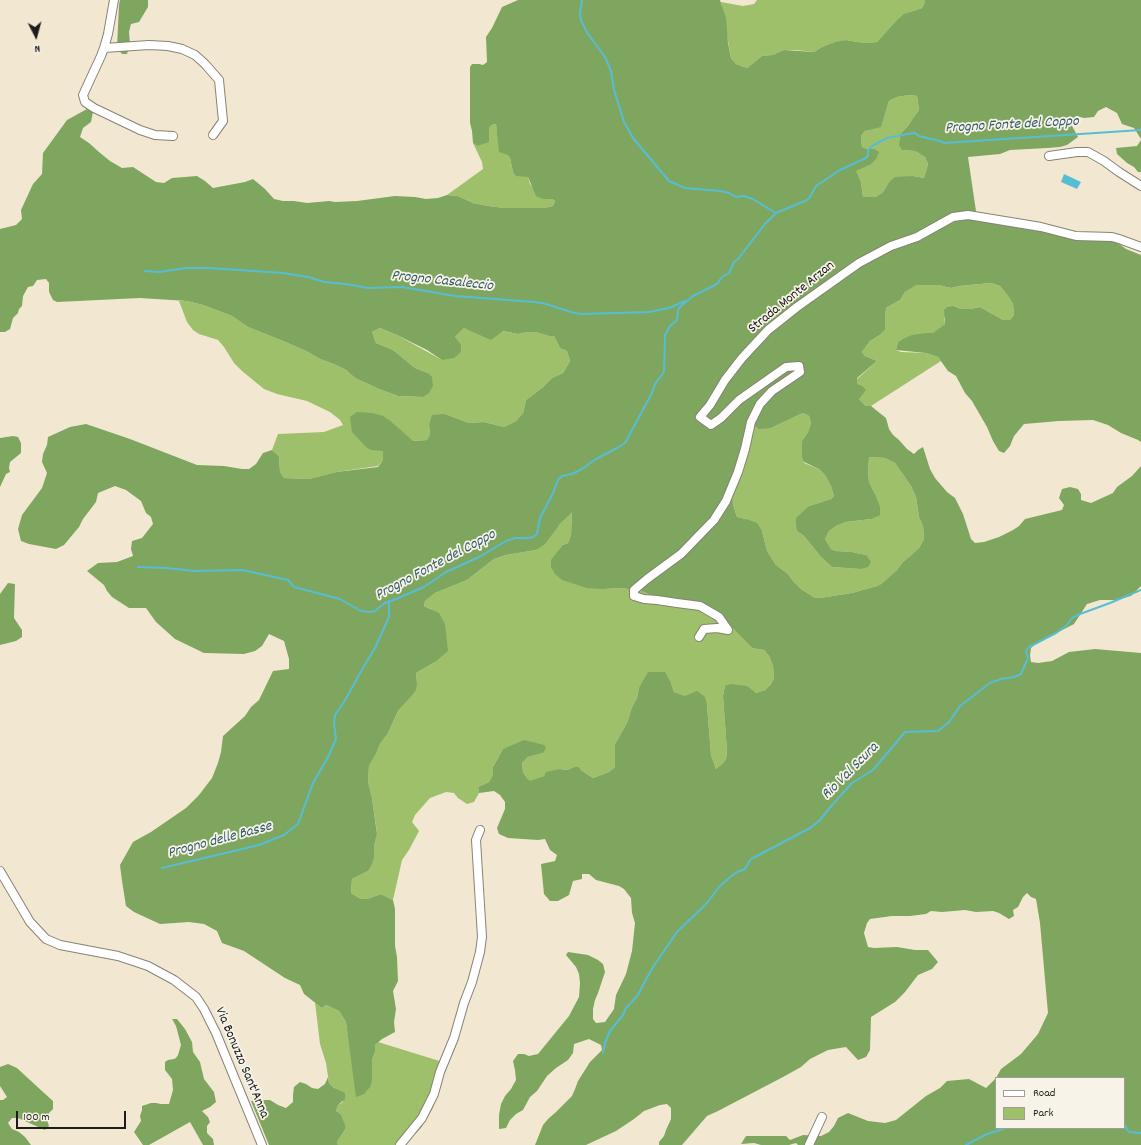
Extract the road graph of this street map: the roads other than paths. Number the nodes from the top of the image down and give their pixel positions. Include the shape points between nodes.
1 (114, 0) edge
2 (104, 48) junction
3 (213, 135) dead end
4 (173, 136) dead end
5 (1049, 156) dead end
6 (1141, 186) edge
7 (1141, 247) edge
8 (699, 637) dead end
9 (480, 830) dead end
10 (0, 871) edge
11 (822, 1117) dead end
12 (262, 1145) edge
13 (400, 1145) edge
14 (809, 1145) edge

1 - 2 street
2 - 3 street via 168,46 195,55 219,80 223,121
2 - 4 street via 83,95 85,102 140,130 156,135
5 - 6 street via 1088,152
7 - 8 street, Strada Monte Arzan via 1112,238 1076,236 1034,226 968,216 953,217 917,237 891,246 859,263 768,330 742,358 700,417 711,425 739,400 786,367 799,366 800,372 772,391 760,404 752,422 738,472 726,501 714,520 681,554 634,590 634,596 644,599 700,606 719,616 728,630 704,628
9 - 13 street via 476,840 482,937 480,952 434,1094 422,1118
10 - 12 street, Via Bonuzzo Sant'Anna via 30,922 46,939 60,945 118,956 148,966 174,980 196,997 216,1033
11 - 14 street

